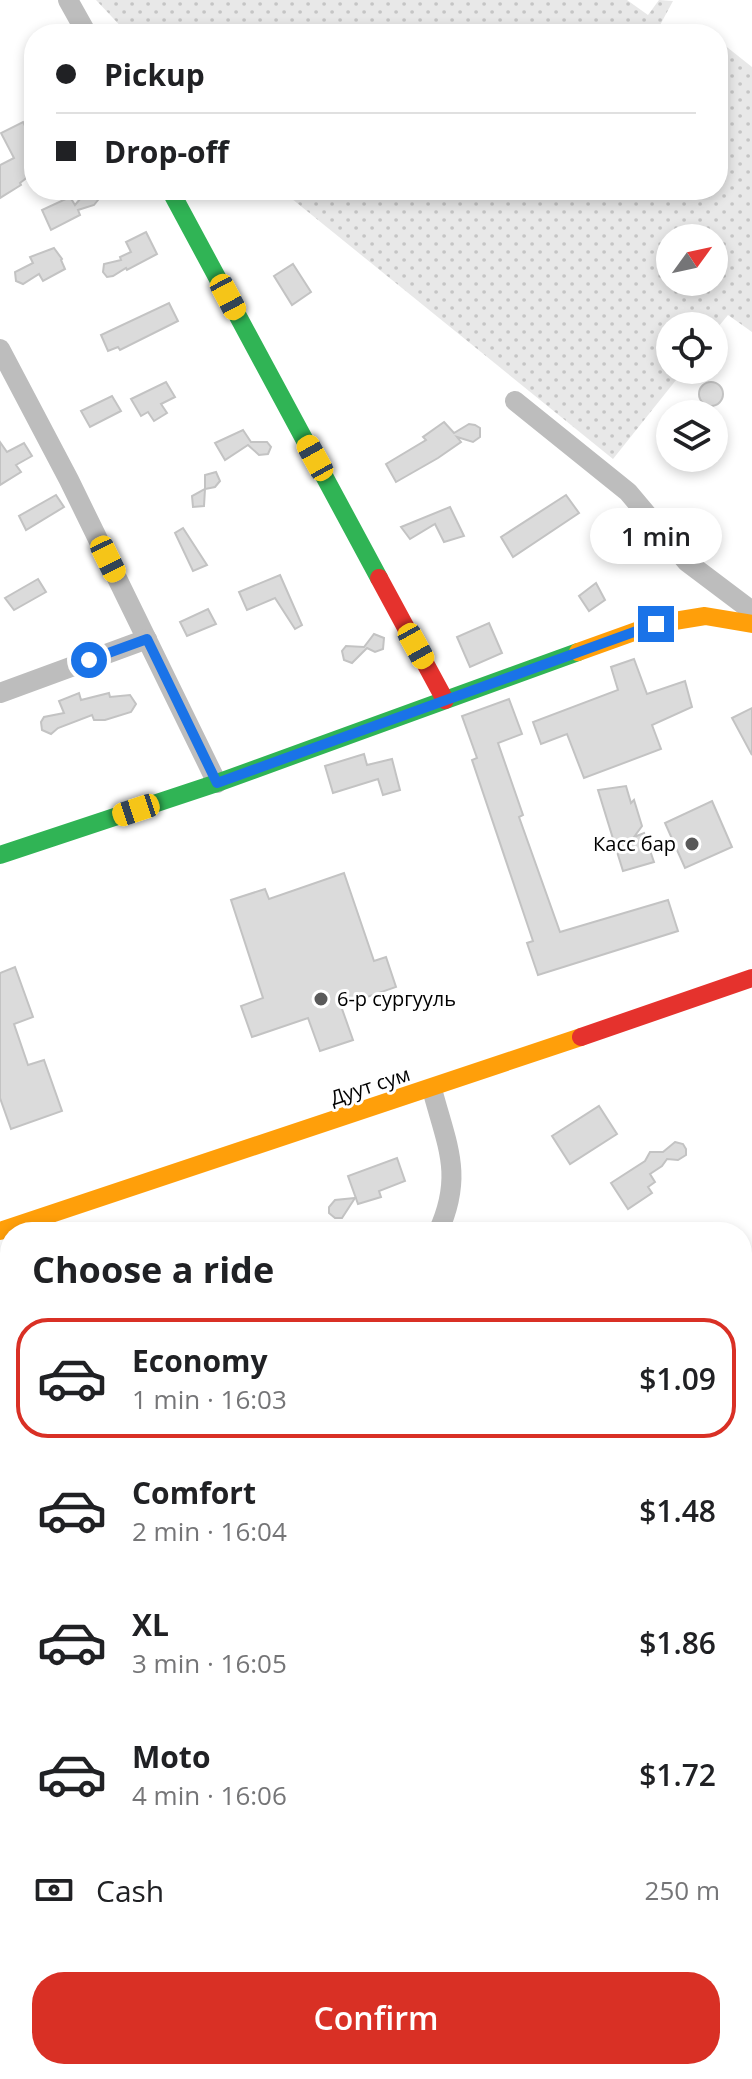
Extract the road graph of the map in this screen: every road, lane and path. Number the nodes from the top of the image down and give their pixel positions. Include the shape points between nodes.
1 (68, 0) edge
2 (81, 24) edge
3 (175, 200) edge
4 (0, 349) edge
5 (515, 401) dead end
6 (752, 611) edge
7 (752, 624) edge
8 (147, 639) junction
9 (0, 693) edge
10 (445, 700) junction
11 (217, 783) junction
12 (0, 855) edge
13 (752, 978) edge
14 (432, 1089) junction
15 (27, 1222) edge
16 (442, 1222) edge

1 - 2 street
3 - 10 street
4 - 8 street
5 - 6 street via 628,492 687,562
7 - 10 street via 705,616 656,624
8 - 9 street
8 - 11 street
10 - 11 street
11 - 12 street
13 - 14 street, Дуут сум
14 - 15 street, Дуут сум
14 - 16 street via 453,1183

